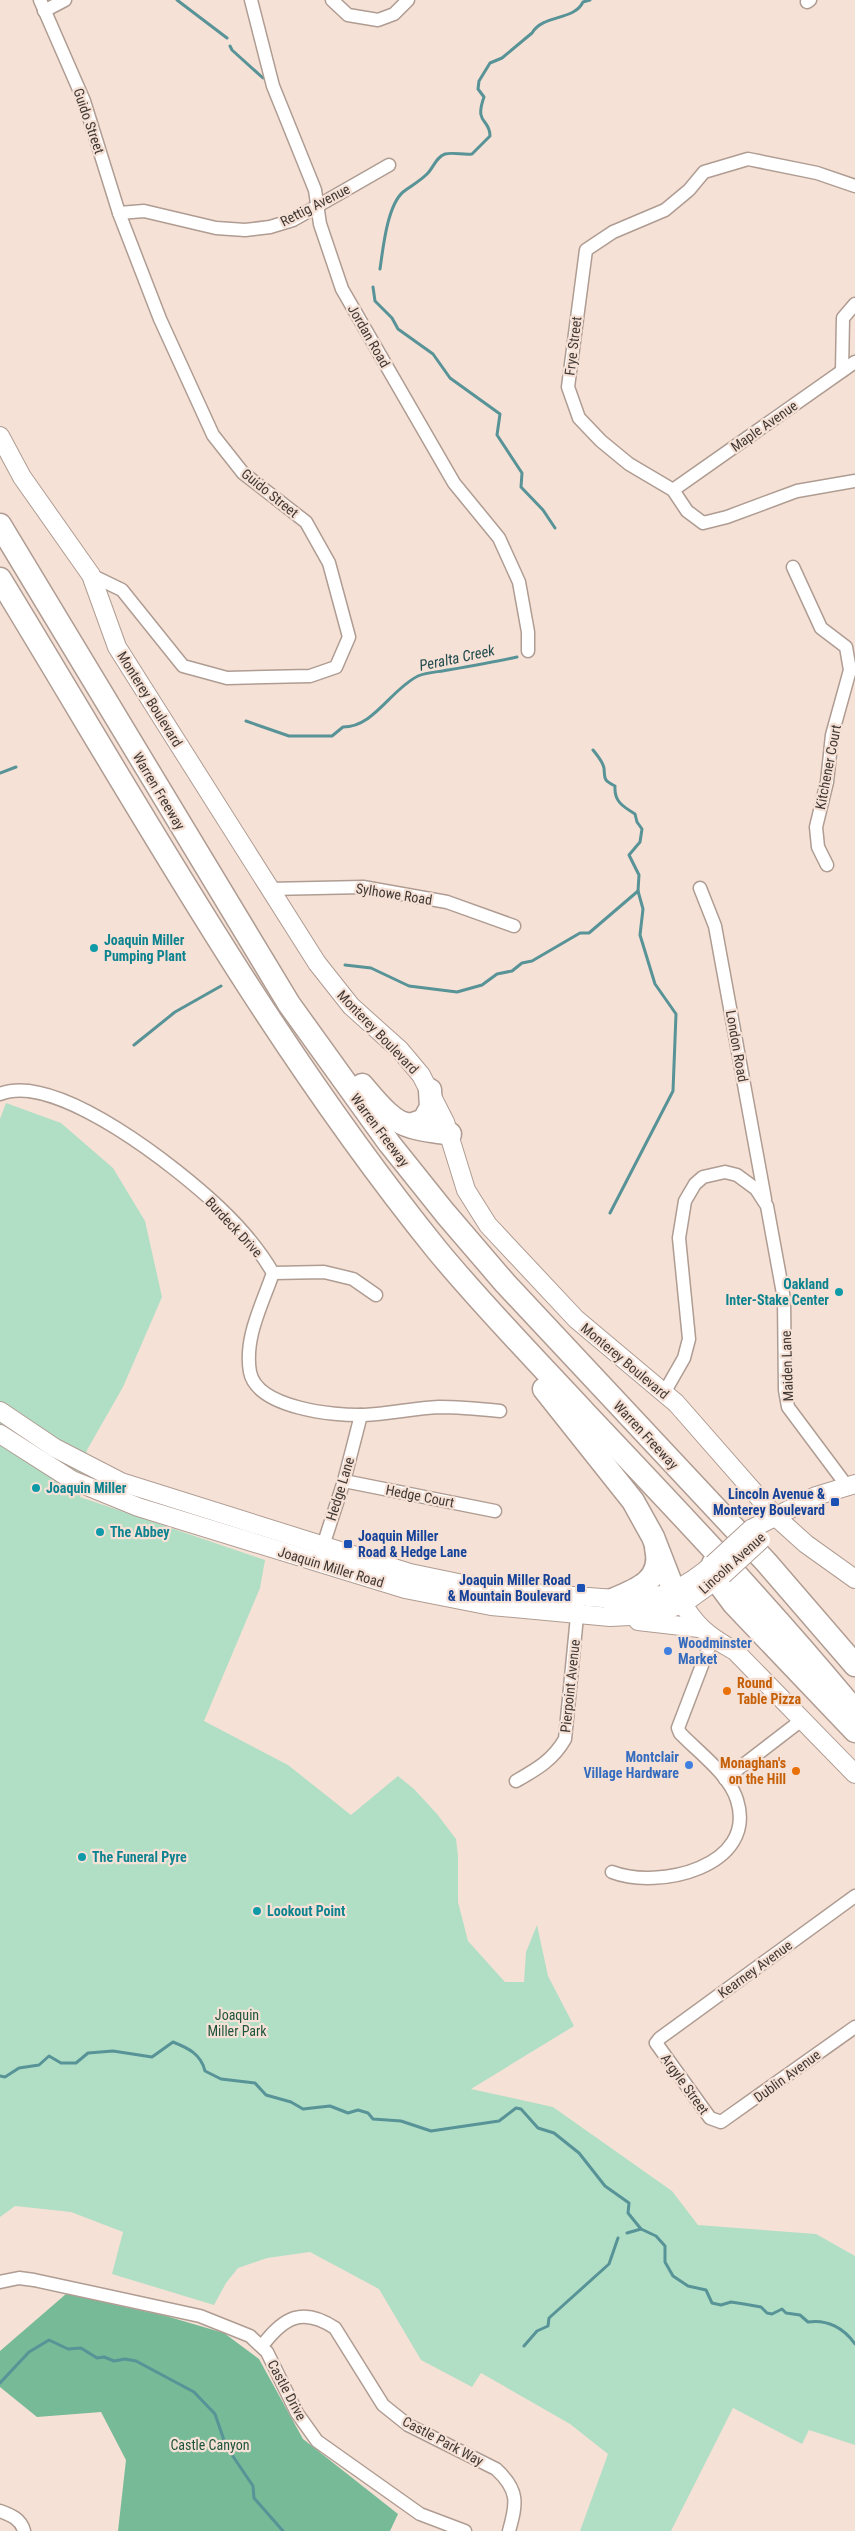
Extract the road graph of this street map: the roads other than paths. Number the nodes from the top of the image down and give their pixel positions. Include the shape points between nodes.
1 (65, 0) edge
2 (251, 0) edge
3 (332, 0) edge
4 (408, 0) edge
5 (42, 6) edge
6 (389, 165) dead end
7 (855, 186) edge
8 (317, 206) junction
9 (119, 213) junction
10 (855, 304) edge
11 (855, 362) edge
12 (842, 371) junction
13 (0, 436) edge
14 (855, 481) edge
15 (673, 490) junction
16 (0, 525) edge
17 (793, 568) dead end
18 (91, 575) junction
19 (0, 579) edge
20 (851, 646) edge
21 (528, 651) dead end
22 (827, 865) dead end
23 (700, 888) dead end
24 (269, 889) junction
25 (236, 919) junction
26 (514, 926) dead end
27 (430, 1090) junction
28 (0, 1094) edge
29 (401, 1123) junction
30 (450, 1134) junction
31 (766, 1206) junction
32 (272, 1273) junction
33 (376, 1295) dead end
34 (505, 1329) junction
35 (664, 1393) junction
36 (0, 1411) edge
37 (500, 1412) dead end
38 (361, 1415) junction
39 (0, 1434) edge
40 (344, 1481) junction
41 (851, 1485) edge
42 (495, 1512) dead end
43 (776, 1517) junction
44 (653, 1537) junction
45 (320, 1555) junction
46 (718, 1573) junction
47 (855, 1579) edge
48 (578, 1596) junction
49 (679, 1597) junction
50 (611, 1608) junction
51 (578, 1614) junction
52 (699, 1628) junction
53 (712, 1639) junction
54 (855, 1665) edge
55 (855, 1711) edge
56 (802, 1719) junction
57 (855, 1731) edge
58 (855, 1774) edge
59 (724, 1779) junction
60 (516, 1782) dead end
61 (612, 1872) dead end
62 (855, 1896) edge
63 (851, 2030) edge
64 (656, 2043) joint
65 (855, 2043) edge
66 (717, 2122) joint
67 (0, 2282) edge
68 (262, 2346) junction
69 (0, 2511) edge
70 (24, 2531) edge
71 (465, 2531) edge
72 (509, 2531) edge

1 - 5 street
2 - 8 street, Jordan Road via 273,86 315,190
3 - 4 street via 348,14 378,20 394,14
5 - 9 street, Guido Street via 84,101
6 - 8 street, Rettig Avenue
7 - 15 street, Frye Street via 817,173 748,159 704,172 665,210 613,232 586,250 568,386 576,410 579,418 629,464
8 - 9 street, Rettig Avenue via 293,220 245,230 216,228 144,211
8 - 21 street, Jordan Road via 342,289 454,483 499,538 519,582
9 - 18 street, Guido Street via 160,319 213,435 243,472 306,522 329,563 350,637 336,667 310,676 227,678 183,666 122,590
10 - 12 street via 843,318
11 - 12 street, Maple Avenue
12 - 15 street, Maple Avenue
13 - 18 main road, Monterey Boulevard via 22,476
14 - 15 street, Frye Street via 796,491 727,518 703,523 687,511
16 - 25 highway, Warren Freeway
17 - 20 street, Kitchener Court via 821,628
18 - 24 main road, Monterey Boulevard via 117,647
19 - 34 highway, Warren Freeway via 292,1055 373,1168
20 - 22 street, Kitchener Court via 850,670 832,734 827,782 816,827 818,847
23 - 31 street, London Road via 715,926
24 - 26 street, Sylhowe Road via 363,887 448,902
24 - 27 main road, Monterey Boulevard via 339,993 400,1050
25 - 29 highway via 361,1084
25 - 54 highway, Warren Freeway via 339,1076 444,1213 566,1350 766,1562
27 - 29 highway via 431,1107 424,1120 410,1125
27 - 30 main road, Monterey Boulevard
28 - 32 street, Burdeck Drive via 26,1091 53,1096 134,1139 221,1208 263,1256
29 - 30 highway
30 - 35 main road, Monterey Boulevard via 466,1190 488,1225 576,1319
31 - 35 street, Maiden Lane via 756,1188 746,1180 725,1172 703,1178 695,1184 685,1201 679,1238 689,1340 684,1358
31 - 41 street, Maiden Lane via 784,1299 788,1407
32 - 33 street via 324,1272 353,1280
32 - 38 street via 254,1324 249,1353 250,1374 260,1390 287,1404
34 - 44 highway via 515,1353 624,1488
34 - 55 highway, Warren Freeway via 743,1581
35 - 43 main road, Monterey Boulevard via 688,1415
36 - 45 main road, Joaquin Miller Road via 55,1448 121,1482
37 - 38 street via 440,1407
38 - 40 street, Hedge Lane
39 - 45 main road, Joaquin Miller Road via 72,1480 138,1507
40 - 42 street, Hedge Court
40 - 45 street, Hedge Lane
41 - 43 main road, Lincoln Avenue via 800,1502
43 - 46 main road, Lincoln Avenue, bridge
43 - 47 main road, Monterey Boulevard via 806,1544
44 - 49 highway
44 - 50 highway via 658,1558 655,1574 645,1585
45 - 48 main road, Joaquin Miller Road via 492,1590
45 - 51 main road, Joaquin Miller Road via 405,1589 484,1605
46 - 49 main road, Lincoln Avenue via 691,1582
46 - 57 highway via 734,1604
48 - 50 main road, Joaquin Miller Road
48 - 51 street, Pierpoint Avenue
49 - 50 main road, Joaquin Miller Road
49 - 52 main road
50 - 51 main road, Joaquin Miller Road
50 - 52 main road via 679,1627
51 - 60 street, Pierpoint Avenue via 565,1739 556,1755 546,1764
52 - 53 main road
53 - 56 main road via 734,1651
53 - 59 street via 678,1728 680,1734
56 - 58 main road
56 - 59 street
59 - 61 street via 737,1800 740,1824 734,1843 722,1856 705,1866 675,1876 626,1878
62 - 64 street, Kearney Avenue
63 - 65 street
63 - 66 street, Dublin Avenue via 728,2119
64 - 66 street, Argyle Street via 708,2116
67 - 68 street, Castle Drive via 19,2278 34,2280 200,2316 250,2336
68 - 71 street, Castle Drive via 317,2441 420,2514
68 - 72 street, Castle Park Way via 276,2327 299,2317 312,2317 335,2328 383,2406 408,2425 496,2469 506,2478 516,2502
69 - 70 street via 10,2514 22,2524

